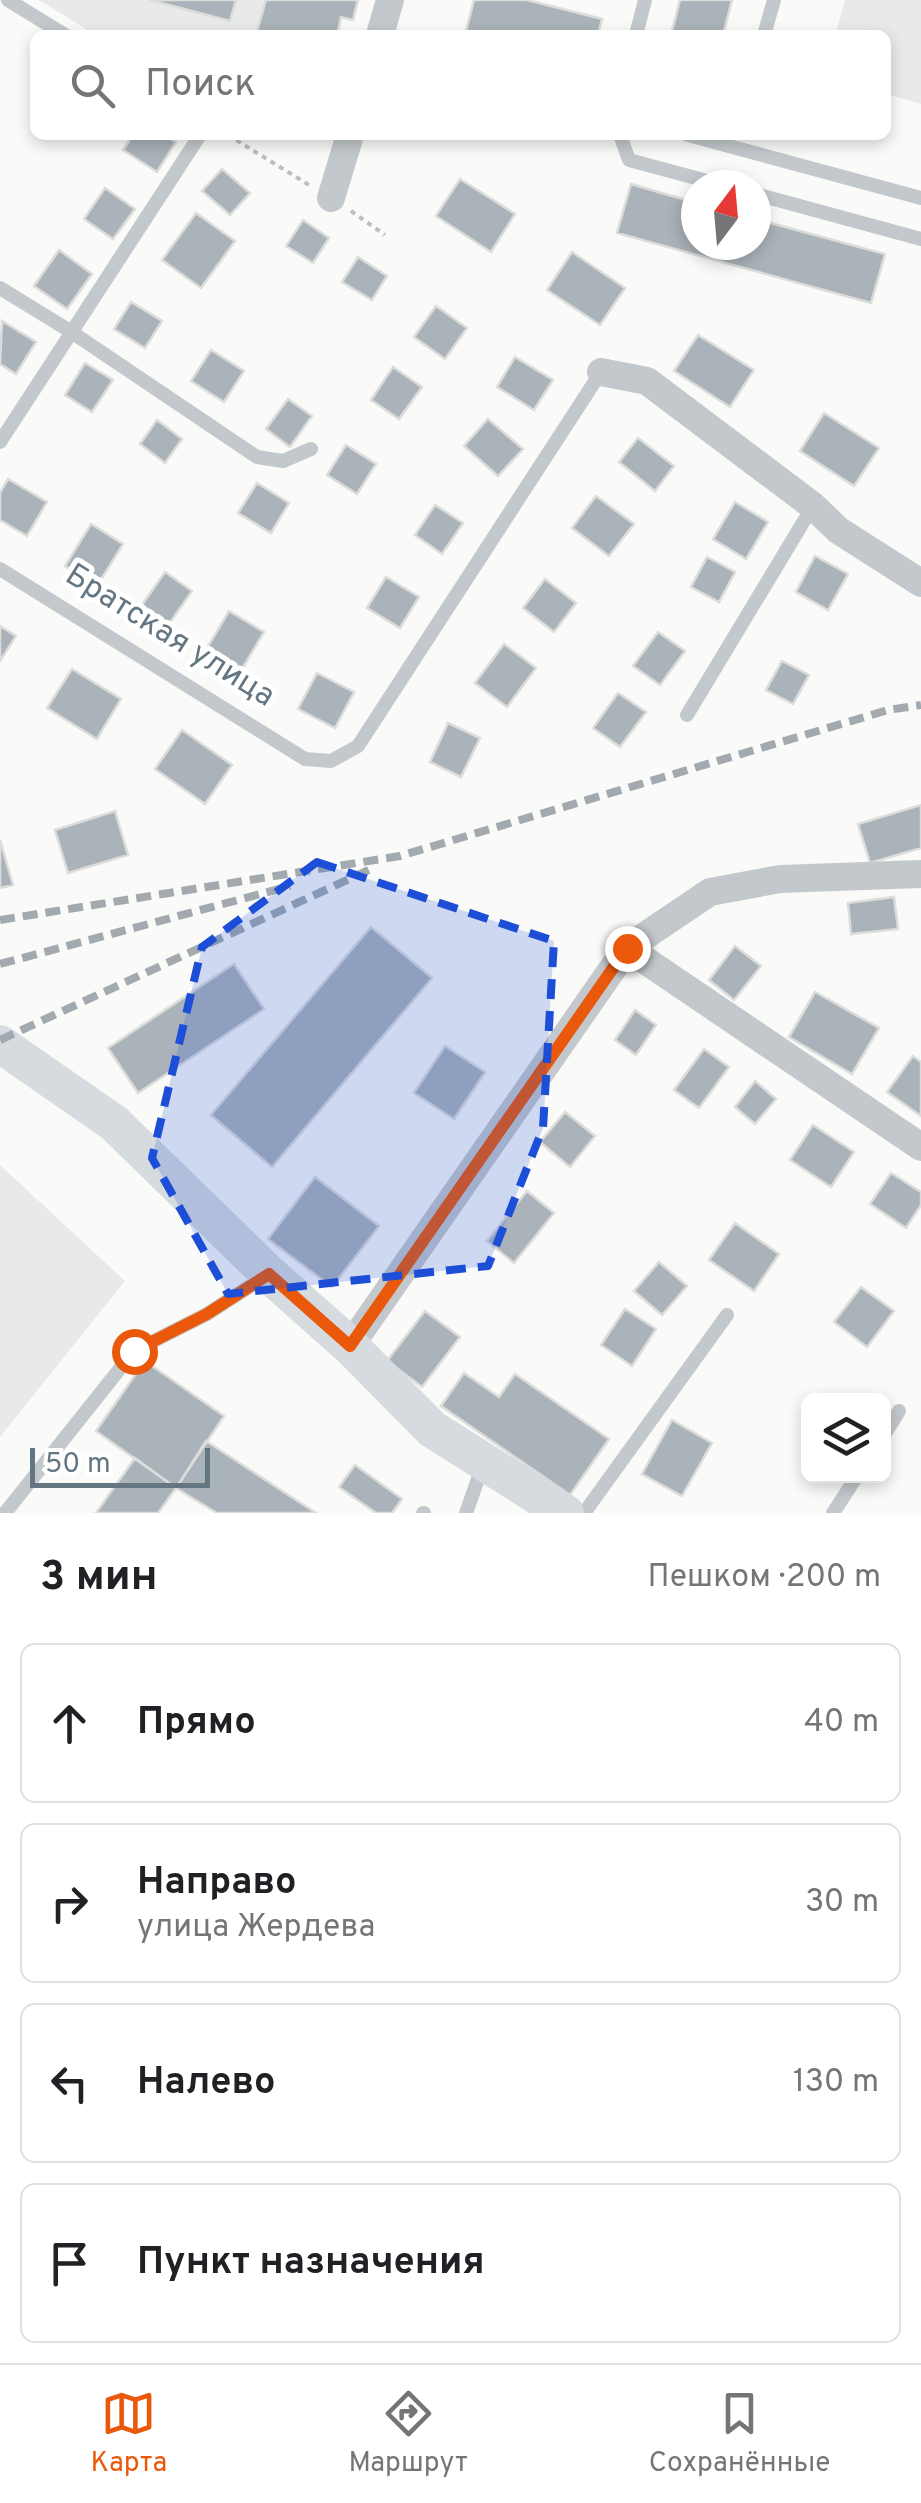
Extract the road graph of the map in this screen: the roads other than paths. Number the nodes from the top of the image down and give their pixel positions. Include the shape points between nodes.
1 (8, 0) edge
2 (390, 0) edge
3 (645, 0) edge
4 (774, 0) edge
5 (57, 30) edge
6 (381, 30) edge
7 (637, 30) edge
8 (765, 30) edge
9 (197, 140) edge
10 (349, 140) edge
11 (622, 140) edge
12 (733, 141) edge
13 (681, 174) edge
14 (332, 198) road end
15 (771, 198) edge
16 (921, 198) edge
17 (921, 238) edge
18 (0, 288) edge
19 (70, 330) junction
20 (601, 372) joint
21 (0, 442) edge
22 (311, 449) dead end
23 (813, 506) junction
24 (0, 569) edge
25 (921, 582) edge
26 (687, 715) dead end
27 (921, 874) edge
28 (627, 948) junction
29 (0, 1044) edge
30 (921, 1148) edge
31 (269, 1274) junction
32 (727, 1316) dead end
33 (350, 1346) junction
34 (899, 1411) dead end
35 (891, 1424) edge
36 (484, 1462) junction
37 (853, 1483) edge
38 (5, 1513) edge
39 (466, 1513) edge
40 (565, 1513) edge
41 (584, 1513) edge
42 (833, 1513) edge

1 - 5 lane
2 - 6 street
3 - 7 lane
4 - 8 lane
9 - 19 lane
10 - 14 street
11 - 13 lane via 629,160
12 - 16 lane
15 - 17 lane
18 - 19 lane
19 - 21 lane
19 - 22 lane via 258,456 283,461
20 - 23 street via 647,381
20 - 24 lane, Братская улица via 358,746 332,761 305,759
23 - 25 street via 838,530
23 - 26 lane
27 - 28 street via 780,879 710,892
28 - 30 street
28 - 33 street
29 - 31 main road via 114,1123
31 - 33 main road
31 - 38 lane via 134,1351
32 - 41 lane
33 - 36 main road via 432,1428
34 - 35 lane
36 - 39 lane
36 - 40 main road
37 - 42 lane

